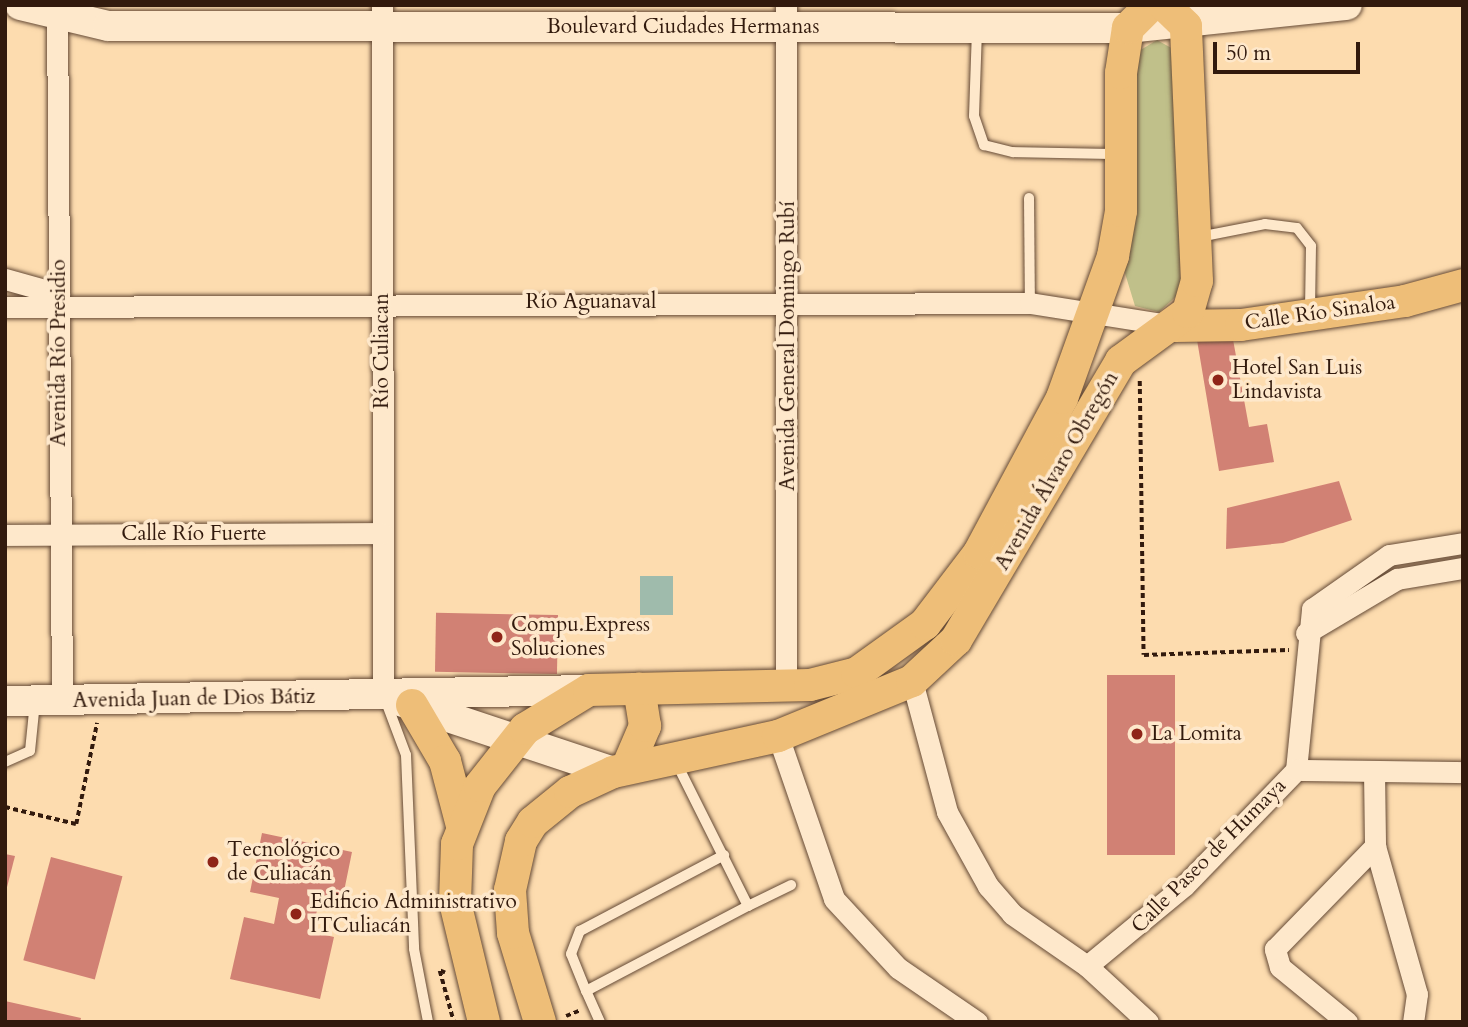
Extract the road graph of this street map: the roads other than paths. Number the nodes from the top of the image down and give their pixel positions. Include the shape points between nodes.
1 (20, 5) edge
2 (1151, 5) edge
3 (1346, 5) edge
4 (56, 10) edge
5 (1175, 15) edge
6 (381, 16) edge
7 (786, 16) edge
8 (977, 27) junction
9 (1128, 28) junction
10 (1121, 154) junction
11 (1029, 198) dead end
12 (1196, 238) junction
13 (5, 279) edge
14 (1463, 285) edge
15 (60, 301) junction
16 (789, 301) junction
17 (1030, 303) junction
18 (382, 304) junction
19 (5, 307) edge
20 (1096, 309) junction
21 (1310, 315) junction
22 (1175, 326) junction
23 (382, 533) junction
24 (5, 535) edge
25 (59, 535) junction
26 (1463, 543) edge
27 (1463, 568) edge
28 (1305, 641) junction
29 (912, 681) junction
30 (786, 687) junction
31 (639, 688) junction
32 (589, 690) junction
33 (5, 701) edge
34 (49, 701) junction
35 (398, 701) junction
36 (778, 736) junction
37 (515, 740) junction
38 (675, 760) junction
39 (5, 762) edge
40 (1296, 769) junction
41 (620, 770) junction
42 (1374, 771) junction
43 (1463, 772) edge
44 (461, 826) junction
45 (1375, 846) junction
46 (724, 855) junction
47 (792, 885) dead end
48 (748, 906) junction
49 (1087, 966) junction
50 (586, 991) junction
51 (428, 1022) edge
52 (484, 1022) edge
53 (540, 1022) edge
54 (600, 1022) edge
55 (977, 1022) edge
56 (1148, 1022) edge
57 (1347, 1022) edge
58 (1414, 1022) edge

1 - 4 main road, Boulevard Ciudades Hermanas
2 - 9 main road
3 - 5 main road, Boulevard Ciudades Hermanas
4 - 6 main road, Boulevard Ciudades Hermanas via 108,26
4 - 15 street, Avenida Río Presidio
5 - 9 main road, Boulevard Ciudades Hermanas
5 - 12 main road, Avenida Álvaro Obregón
6 - 7 main road, Boulevard Ciudades Hermanas
6 - 18 street, Río Culiacan
7 - 8 main road, Boulevard Ciudades Hermanas
7 - 16 street, Avenida General Domingo Rubí
8 - 9 main road, Boulevard Ciudades Hermanas
8 - 10 lane via 974,116 984,145 1013,152
9 - 10 main road, Avenida Álvaro Obregón
10 - 20 main road, Avenida Álvaro Obregón via 1121,211
11 - 17 lane
12 - 21 lane via 1265,224 1297,228 1311,246
12 - 22 main road, Avenida Álvaro Obregón via 1195,297
13 - 15 street
14 - 21 main road, Calle Río Sinaloa
15 - 18 street, Río Aguanaval
15 - 19 street, Río Aguanaval
15 - 25 street, Avenida Río Presidio
16 - 17 street, Río Aguanaval
16 - 18 street, Río Aguanaval
16 - 30 street, Avenida General Domingo Rubí
17 - 20 street, Río Aguanaval
18 - 23 street, Río Culiacan
20 - 22 street, Río Aguanaval
20 - 30 main road, Avenida Álvaro Obregón via 1019,484 939,607 874,664 839,679
21 - 22 main road, Calle Río Sinaloa
22 - 29 main road, Avenida Álvaro Obregón via 1121,361 956,640
23 - 25 street, Calle Río Fuerte
23 - 35 street, Río Culiacan
24 - 25 street, Calle Río Fuerte
25 - 34 street, Avenida Río Presidio
26 - 28 street via 1389,555 1321,598
27 - 28 street via 1397,579
28 - 40 street
29 - 36 main road, Avenida Álvaro Obregón via 864,706
29 - 49 street via 947,813 988,886 1035,933
30 - 31 main road, Avenida Álvaro Obregón
31 - 32 main road, Avenida Álvaro Obregón
31 - 41 main road via 645,726
32 - 35 main road, Avenida Juan de Dios Bátiz
32 - 37 main road via 554,707
33 - 34 main road, Avenida Juan de Dios Bátiz
34 - 35 main road, Avenida Juan de Dios Bátiz
34 - 39 lane via 30,751
35 - 37 main road, Avenida Juan de Dios Bátiz
35 - 44 main road via 445,761
35 - 51 lane via 406,755 414,949
36 - 38 main road, Avenida Álvaro Obregón
36 - 55 street via 834,899 904,974
37 - 41 main road, Avenida Juan de Dios Bátiz
37 - 44 main road via 480,786
38 - 41 main road, Avenida Álvaro Obregón
38 - 46 lane
40 - 42 street, Calle Paseo de Humaya
40 - 49 street, Calle Paseo de Humaya via 1185,885
41 - 53 main road via 541,814 521,841 512,867 513,933
42 - 43 street, Calle Paseo de Humaya
42 - 45 street
44 - 52 main road via 455,902
45 - 57 street via 1275,949 1280,967
45 - 58 street via 1417,994
46 - 48 lane
46 - 50 lane via 580,932 571,954
47 - 48 lane
48 - 50 lane
49 - 56 street
50 - 54 lane

